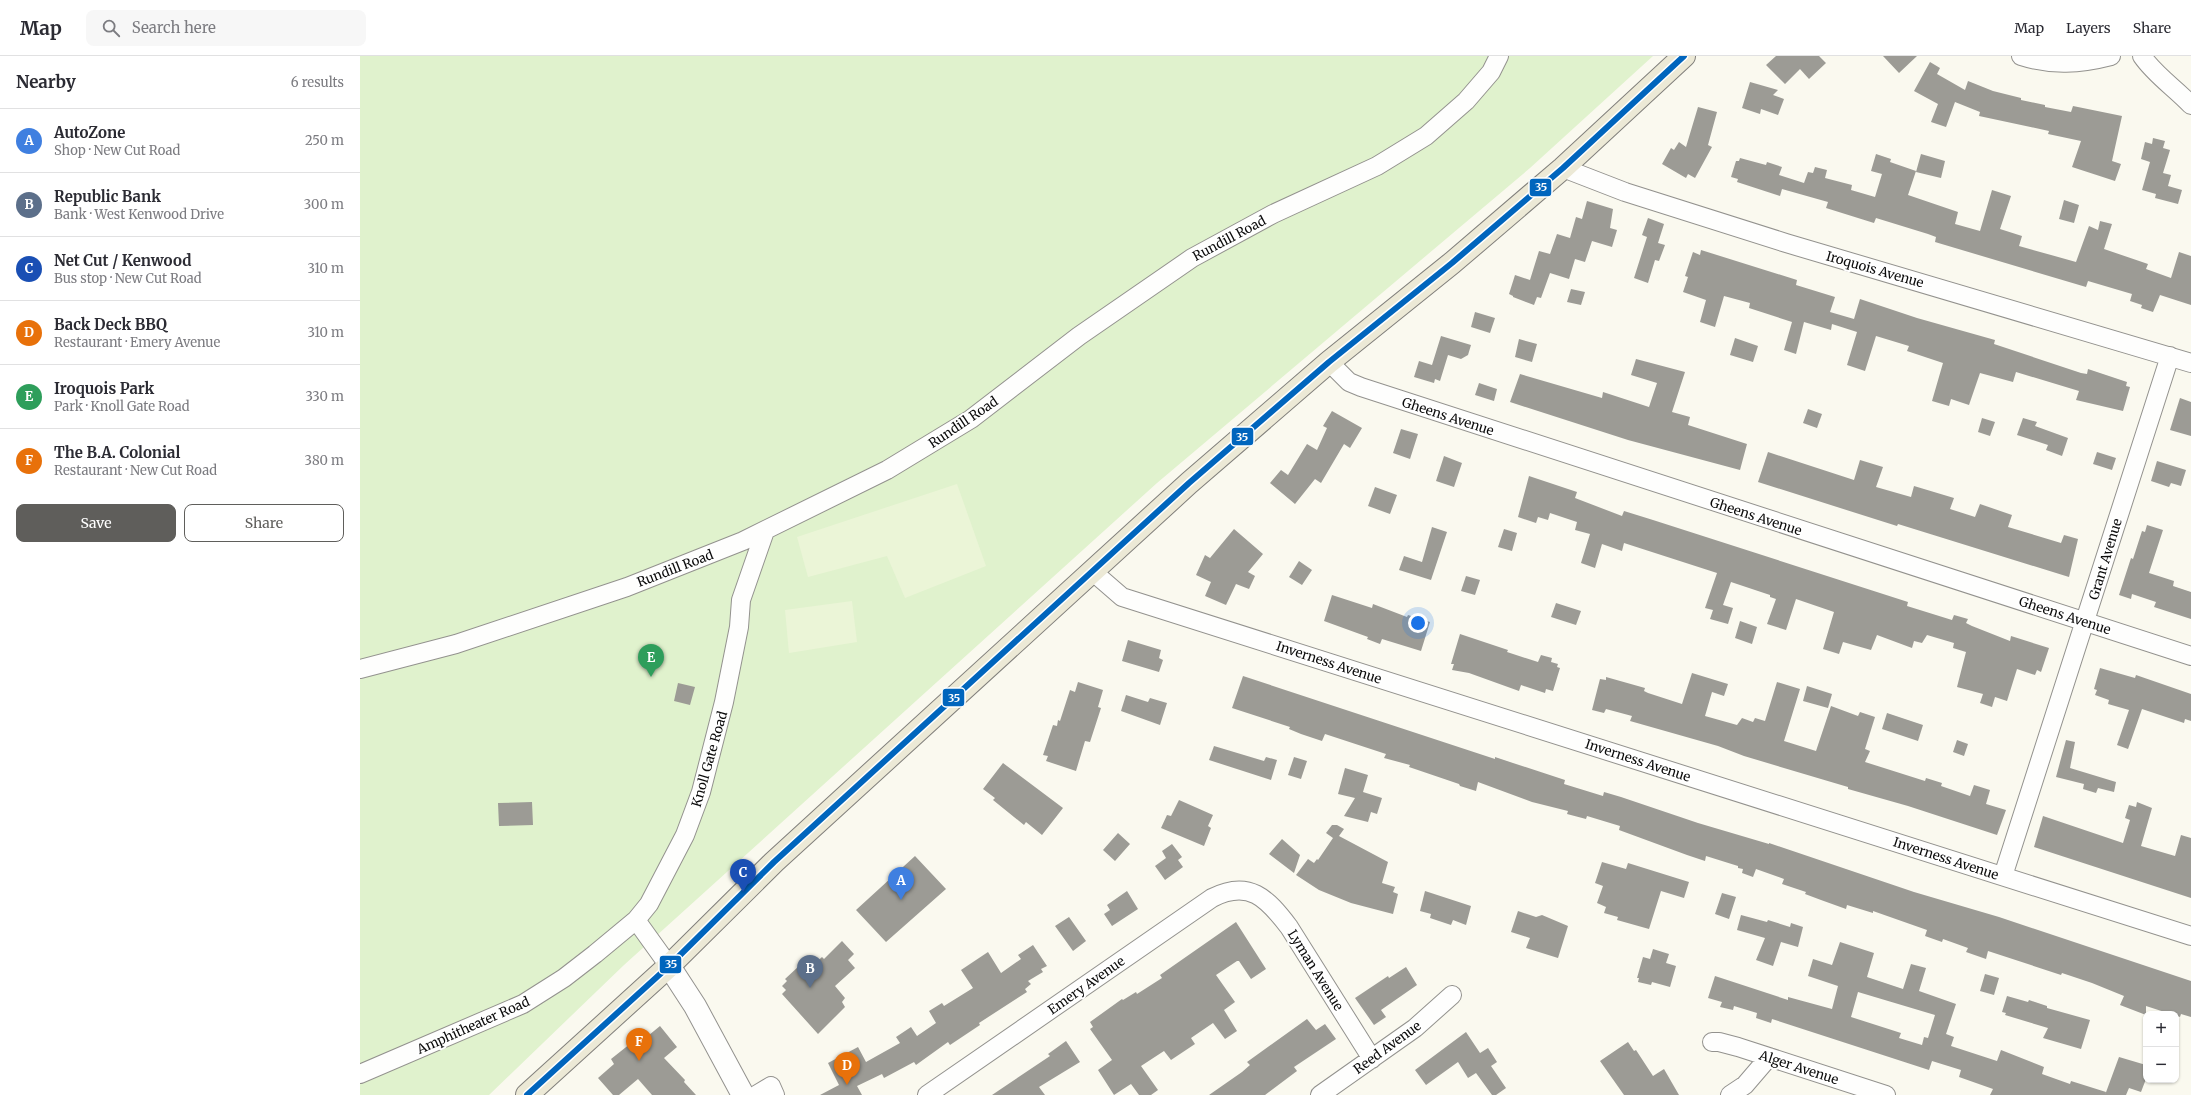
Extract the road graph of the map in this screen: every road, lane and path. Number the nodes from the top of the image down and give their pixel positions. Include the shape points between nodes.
1 (1499, 56) edge
2 (1684, 56) edge
3 (2021, 56) edge
4 (2111, 56) edge
5 (2142, 56) edge
6 (2191, 105) edge
7 (1563, 168) junction
8 (2170, 356) junction
9 (1329, 362) junction
10 (2191, 363) edge
11 (765, 531) junction
12 (1092, 571) junction
13 (2086, 622) junction
14 (2191, 656) edge
15 (360, 669) edge
16 (2003, 876) junction
17 (1250, 892) joint
18 (636, 920) junction
19 (2191, 936) edge
20 (669, 966) junction
21 (1452, 995) dead end
22 (1712, 1042) dead end
23 (1769, 1057) junction
24 (1372, 1059) junction
25 (360, 1074) edge
26 (527, 1095) edge
27 (743, 1095) edge
28 (756, 1095) edge
29 (775, 1095) edge
30 (927, 1095) edge
31 (1320, 1095) edge
32 (1730, 1095) edge
33 (1886, 1095) edge

1 - 11 street, Rundill Road via 1491,72 1466,101 1426,136 1377,166 1209,247 1078,336 971,418 923,450 858,486
2 - 7 main road
3 - 4 street via 2038,62 2073,64
5 - 6 street via 2154,72 2178,90
7 - 8 street, Iroquois Avenue via 1625,192 1786,243
7 - 9 main road via 1452,263
8 - 10 street, Iroquois Avenue
8 - 13 street, Grant Avenue
9 - 12 main road via 1189,482
9 - 13 street, Gheens Avenue via 1349,382 1361,387
11 - 15 street, Rundill Road via 700,559 602,595 456,644
11 - 18 street, Knoll Gate Road via 741,600 739,627 724,702 701,792 674,859 649,904
12 - 16 street, Inverness Avenue via 1122,597
12 - 20 main road via 769,867
13 - 14 street, Gheens Avenue
13 - 16 street, Grant Avenue
16 - 19 street, Inverness Avenue
17 - 24 street, Lyman Avenue via 1262,897 1289,927
17 - 30 street, Emery Avenue via 1231,891 1212,898
18 - 20 street
18 - 25 street, Amphitheater Road via 564,978 523,1004
20 - 26 main road
20 - 27 street via 695,1006
21 - 24 street, Reed Avenue via 1415,1028
22 - 23 street, Alger Avenue
23 - 32 street via 1745,1085
23 - 33 street, Alger Avenue
24 - 31 street, Reed Avenue
28 - 29 street via 771,1086

